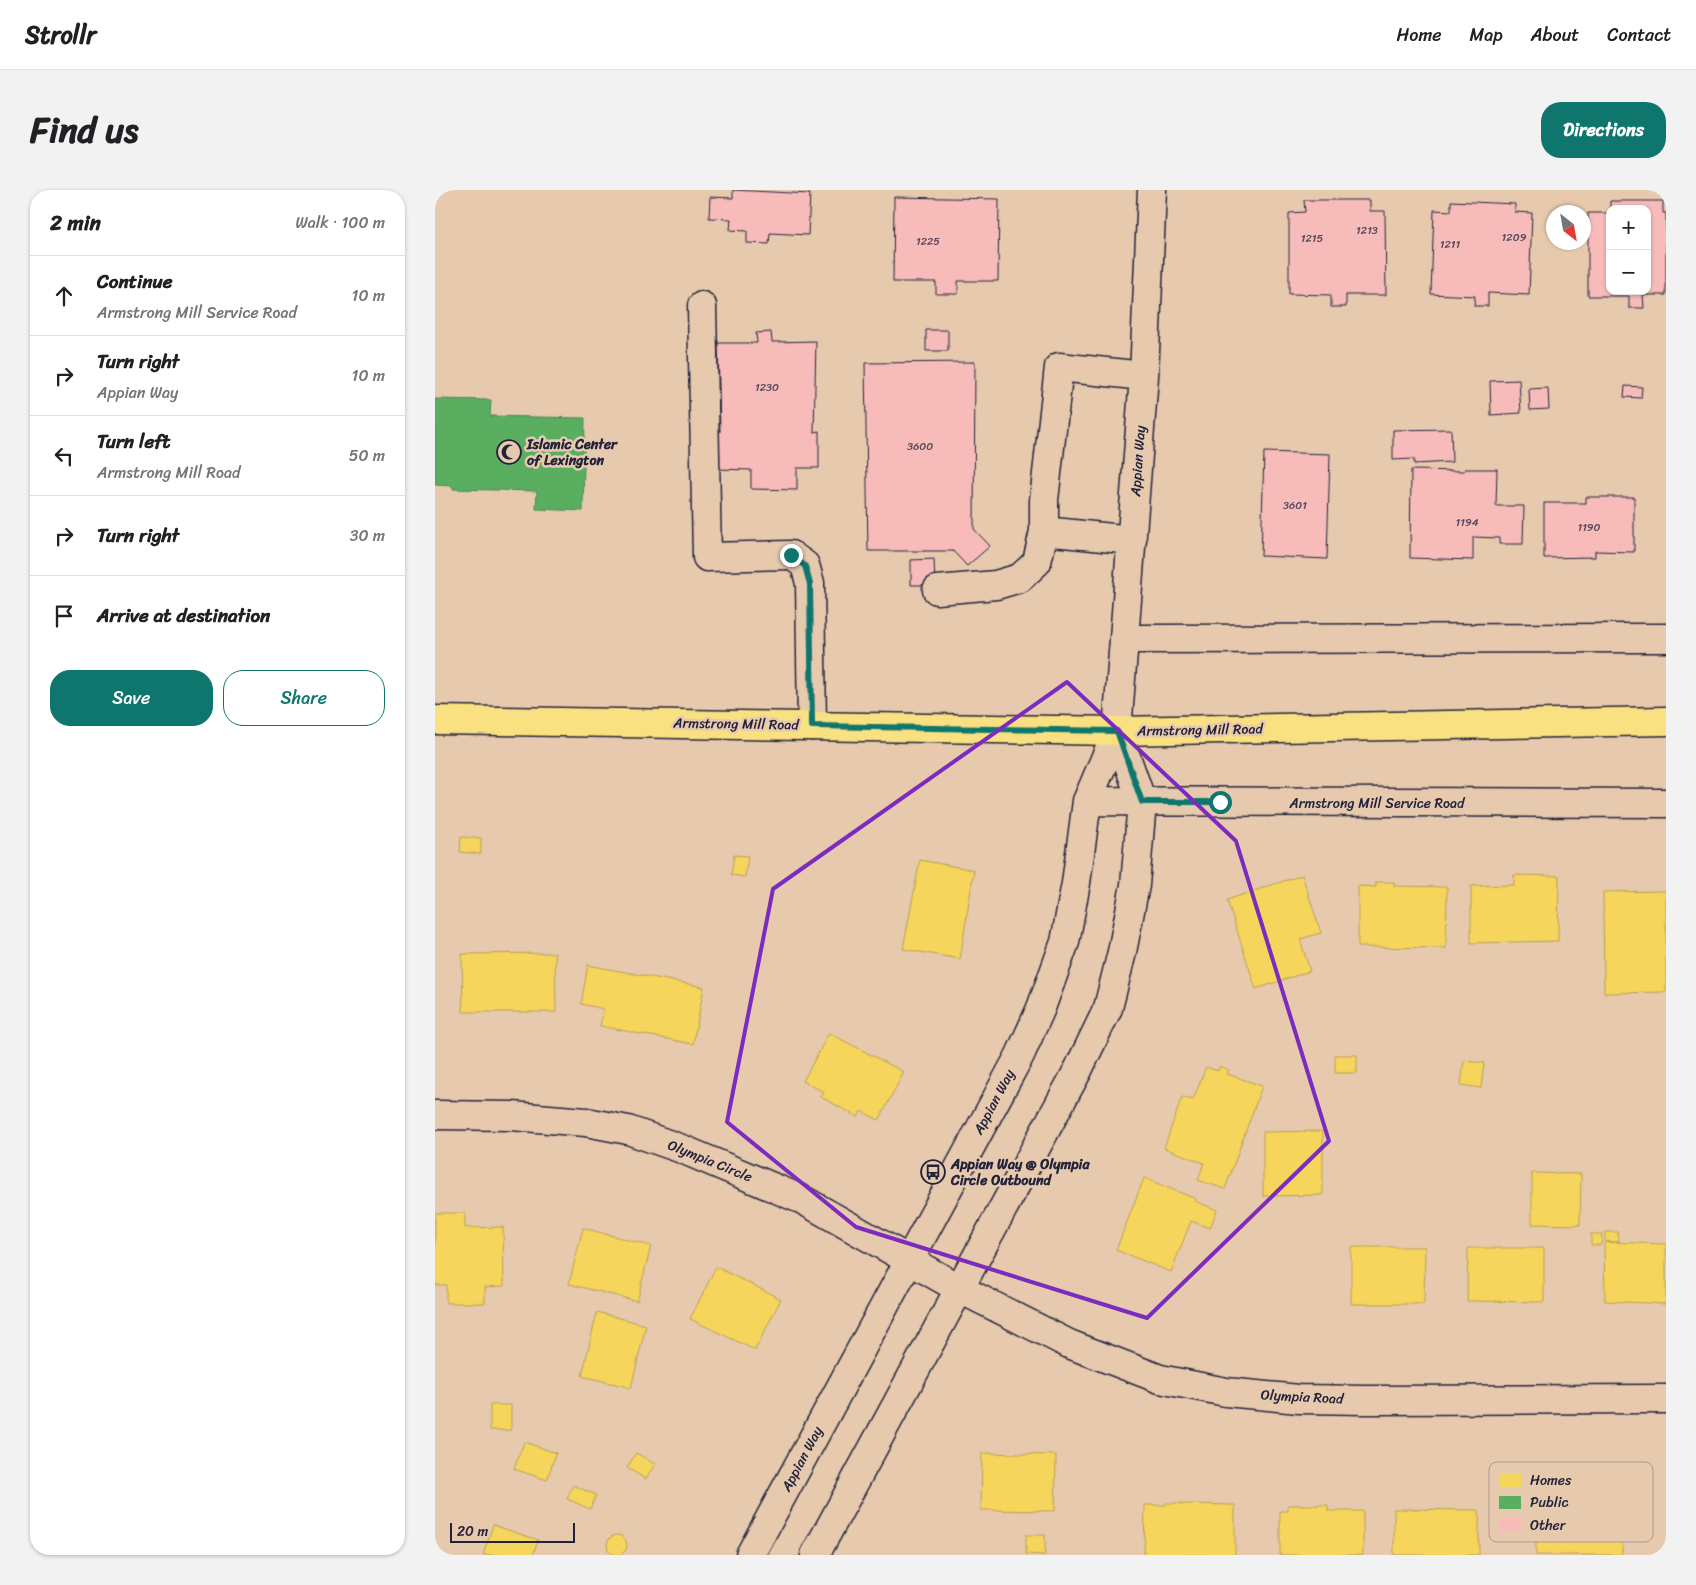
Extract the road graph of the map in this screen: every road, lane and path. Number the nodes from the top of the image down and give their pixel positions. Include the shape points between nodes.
1 (1152, 190) edge
2 (701, 306) dead end
3 (1143, 376) junction
4 (1044, 531) junction
5 (1132, 540) junction
6 (937, 590) dead end
7 (1666, 638) edge
8 (1125, 639) junction
9 (435, 720) edge
10 (1666, 721) edge
11 (812, 726) junction
12 (1117, 731) junction
13 (1087, 802) junction
14 (1142, 802) junction
15 (1666, 803) edge
16 (435, 1114) edge
17 (909, 1262) junction
18 (959, 1289) junction
19 (1666, 1399) edge
20 (750, 1555) edge
21 (815, 1555) edge

1 - 3 street, Appian Way
2 - 11 street via 707,557 791,555 805,566 810,584
3 - 4 street via 1059,367 1044,500
3 - 5 street, Appian Way
4 - 5 street
4 - 6 street via 1037,562 1020,578 996,585
5 - 8 street, Appian Way
7 - 8 street
8 - 12 street, Appian Way
9 - 11 main road, Armstrong Mill Road
10 - 12 main road, Armstrong Mill Road
11 - 12 main road, Armstrong Mill Road
12 - 13 street, Appian Way
12 - 14 street, Appian Way
13 - 14 street, Armstrong Mill Service Road
13 - 17 street, Appian Way via 1065,942 1041,1008 1020,1055
14 - 15 street, Armstrong Mill Service Road
14 - 18 street, Appian Way via 1135,885 1108,1008 1078,1070
16 - 17 street, Olympia Circle via 586,1122 628,1130 682,1148 803,1200
17 - 18 street, Olympia Circle
17 - 20 street, Appian Way
18 - 19 street, Olympia Road via 1069,1344 1160,1379 1226,1392 1299,1399
18 - 21 street, Appian Way

